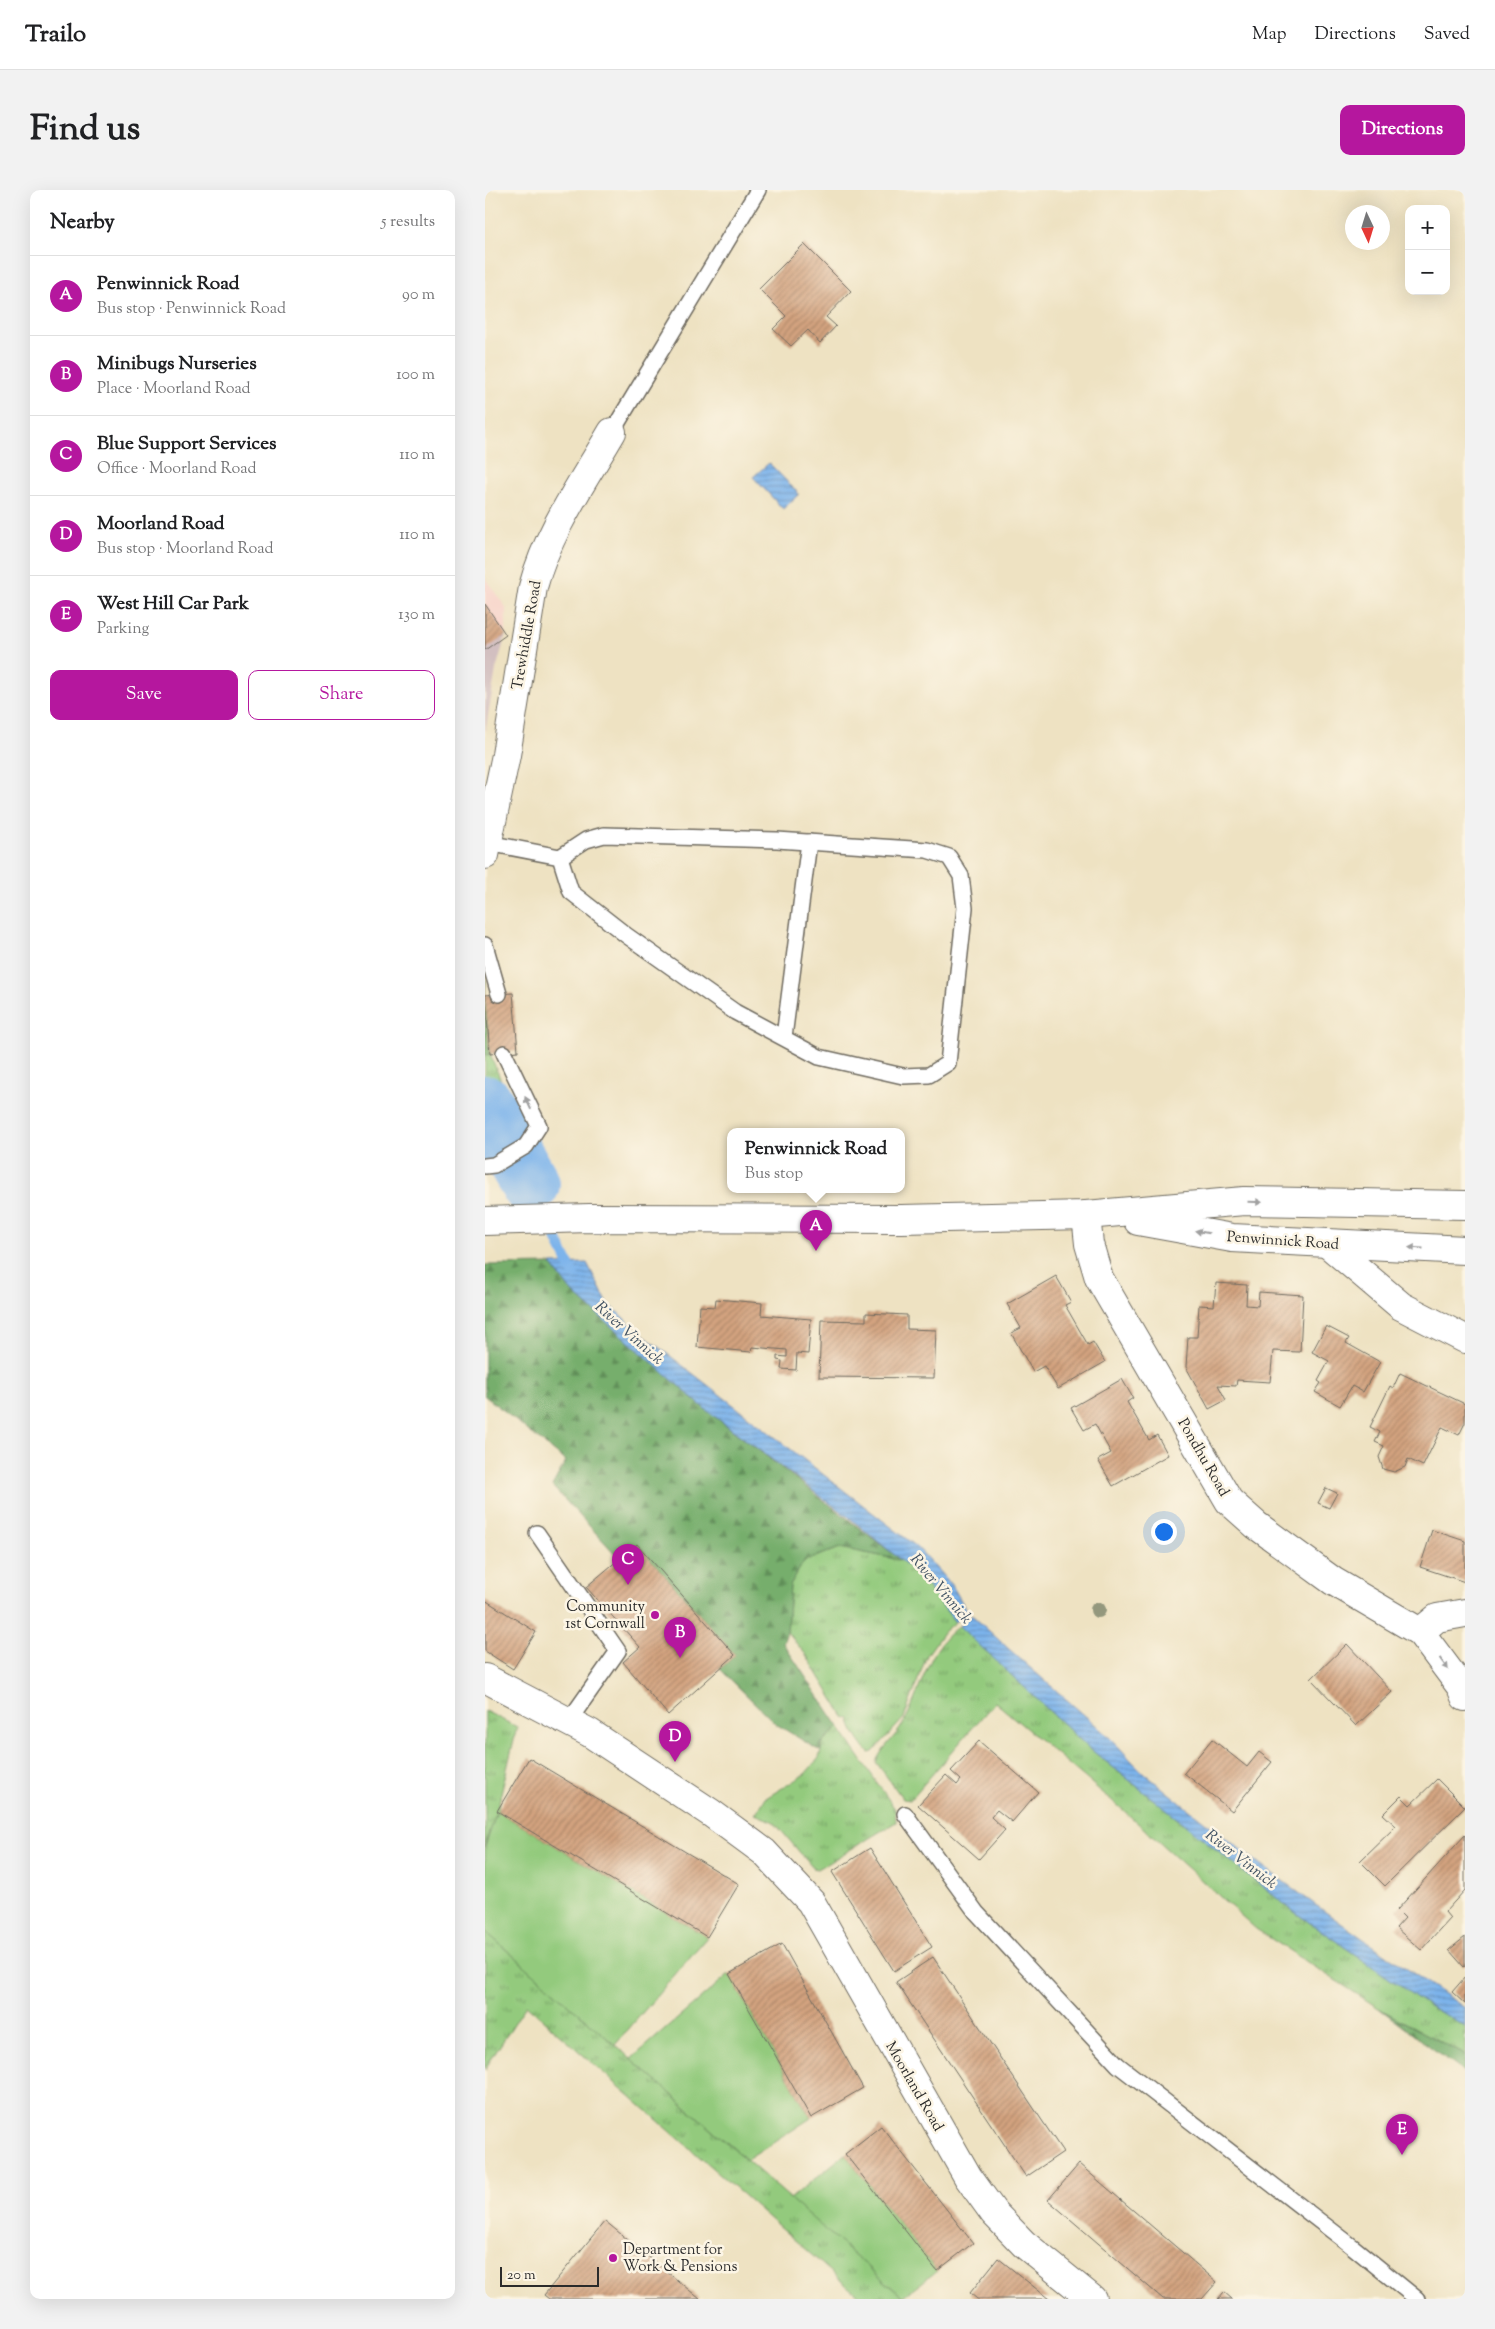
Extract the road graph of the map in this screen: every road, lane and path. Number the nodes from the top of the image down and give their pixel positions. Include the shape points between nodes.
1 (758, 190) edge
2 (612, 432) joint
3 (809, 842) junction
4 (486, 849) edge
5 (560, 857) junction
6 (485, 946) edge
7 (499, 994) dead end
8 (784, 1038) junction
9 (504, 1053) dead end
10 (490, 1166) edge
11 (1465, 1205) edge
12 (1094, 1215) junction
13 (490, 1221) edge
14 (1328, 1244) junction
15 (1465, 1250) edge
16 (1465, 1339) edge
17 (537, 1533) dead end
18 (1465, 1613) edge
19 (1420, 1632) junction
20 (485, 1678) edge
21 (1465, 1697) edge
22 (568, 1722) junction
23 (905, 1814) dead end
24 (1092, 2299) edge
25 (1417, 2299) edge

1 - 2 lane
2 - 4 main road, Trewhiddle Road via 540,560
3 - 5 lane via 604,835 586,840
3 - 8 lane
3 - 8 lane via 927,850 949,857 961,876 965,908 948,1063 929,1076 903,1076 819,1057
4 - 5 lane
5 - 8 lane via 571,892 625,935 735,1012
6 - 7 lane
10 -> 9 lane via 526,1146 539,1126
12 -> 11 main road, Penwinnick Road via 1244,1201
12 - 13 main road, Penwinnick Road
14 -> 12 main road, Penwinnick Road via 1232,1238
12 - 19 main road, Pondhu Road via 1089,1244 1099,1278 1229,1501 1256,1525 1333,1581
15 -> 14 main road, Penwinnick Road
14 - 16 main road via 1401,1306
17 - 22 lane via 618,1651
18 - 19 main road via 1437,1618
19 -> 21 main road, Pondhu Road
20 - 22 main road, Moorland Road
22 - 24 main road, Moorland Road via 711,1813 765,1852 811,1902 968,2177 994,2213 1025,2244
23 - 25 lane via 977,1912 1118,2065

